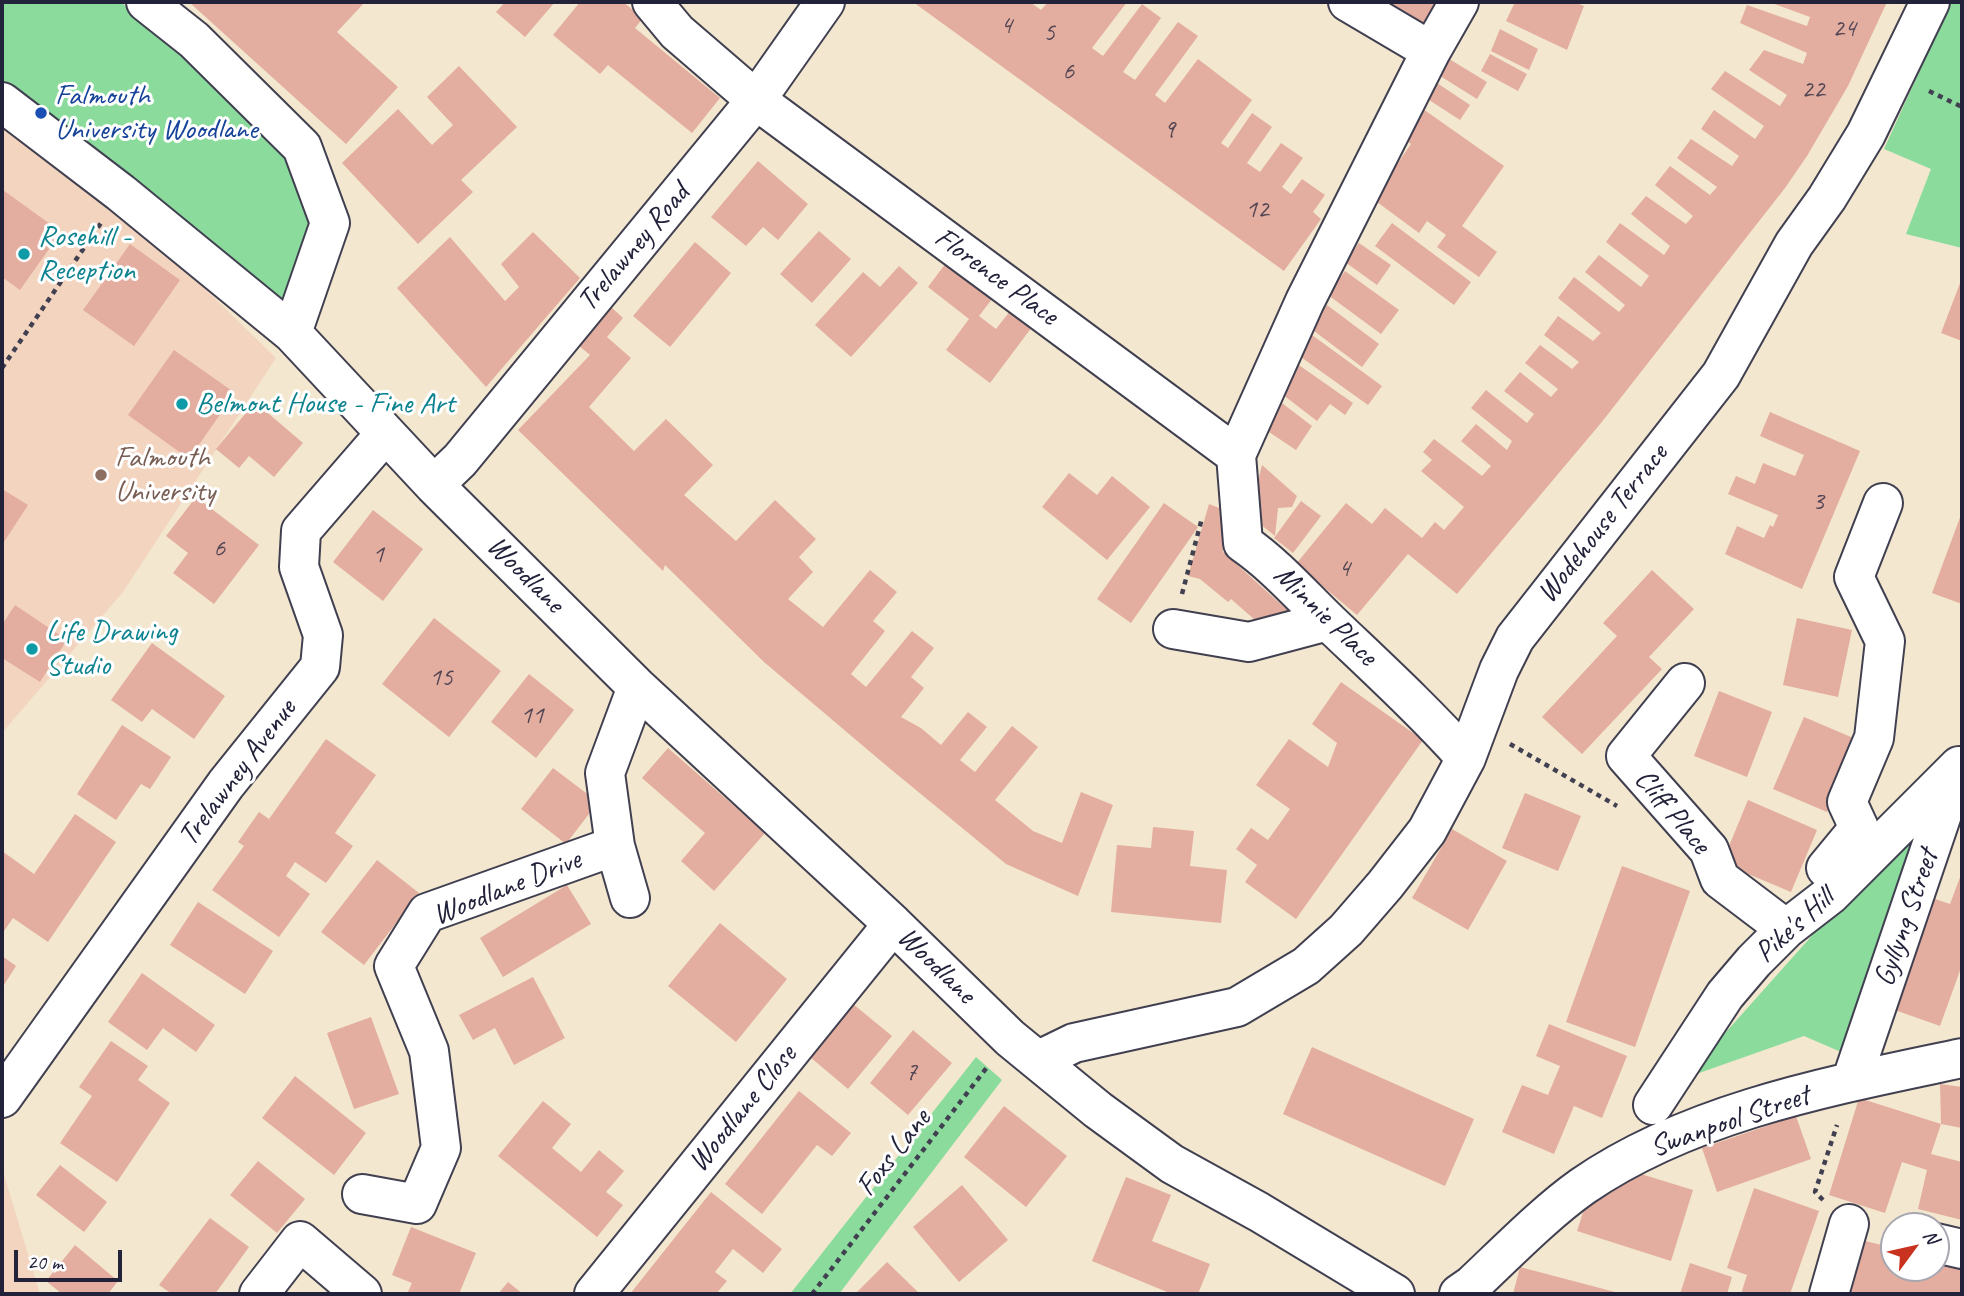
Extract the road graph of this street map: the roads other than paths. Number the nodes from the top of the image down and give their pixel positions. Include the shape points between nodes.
1 (146, 2) edge
2 (652, 2) edge
3 (825, 2) edge
4 (1348, 2) edge
5 (1459, 2) edge
6 (1930, 2) edge
7 (1432, 51) junction
8 (756, 100) junction
9 (2, 102) edge
10 (292, 333) junction
11 (385, 434) junction
12 (1236, 454) junction
13 (434, 485) junction
14 (1883, 503) dead end
15 (1328, 621) junction
16 (1173, 629) road end
17 (1685, 683) dead end
18 (637, 687) junction
19 (1472, 743) junction
20 (1960, 760) edge
21 (615, 846) junction
22 (1830, 895) junction
23 (630, 898) dead end
24 (892, 924) junction
25 (1786, 929) junction
26 (1024, 1049) junction
27 (1962, 1058) edge
28 (1851, 1082) junction
29 (2, 1098) edge
30 (1653, 1105) dead end
31 (362, 1194) dead end
32 (1849, 1224) road end
33 (259, 1294) edge
34 (362, 1294) edge
35 (594, 1294) edge
36 (1395, 1294) edge
37 (1459, 1294) edge
38 (1829, 1294) edge

1 - 10 street via 194,40 302,147 330,223
2 - 8 street, Florence Place via 677,32
3 - 8 street, Trelawney Road
4 - 7 street
5 - 7 street
6 - 19 street, Wodehouse Terrace via 1866,134 1794,244 1721,375 1515,638
7 - 12 street via 1305,301
8 - 12 street, Florence Place
8 - 13 street, Trelawney Road via 460,460
9 - 10 street, Woodlane
10 - 11 street, Woodlane
11 - 13 street, Woodlane
11 - 29 street, Trelawney Avenue via 301,531 299,567 323,635 320,667 226,784
12 - 15 street, Minnie Place via 1242,543 1270,563
13 - 18 street, Woodlane
14 - 22 street via 1854,577 1885,641 1874,738 1847,802 1859,828 1818,878
15 - 16 street via 1249,642
15 - 19 street, Minnie Place via 1421,708
17 - 25 street, Cliff Place via 1626,756 1709,850 1720,879
18 - 21 street, Woodlane Drive via 605,773
18 - 24 street, Woodlane
19 - 26 street, Wodehouse Terrace via 1427,831 1346,930 1306,966 1237,1007 1074,1043
20 - 22 street, Pike's Hill
20 - 28 street, Gyllyng Street
21 - 23 street
21 - 31 street, Woodlane Drive via 427,913 394,966 429,1052 441,1148 417,1204
22 - 25 street, Pike's Hill
24 - 26 street, Woodlane
24 - 35 street, Woodlane Close
25 - 30 street, Pike's Hill via 1725,995
26 - 36 street, Woodlane via 1172,1164
27 - 28 street, Swanpool Street
28 - 37 street, Swanpool Street via 1766,1105 1678,1135 1631,1157 1582,1187
32 - 38 street
33 - 34 street via 300,1241

